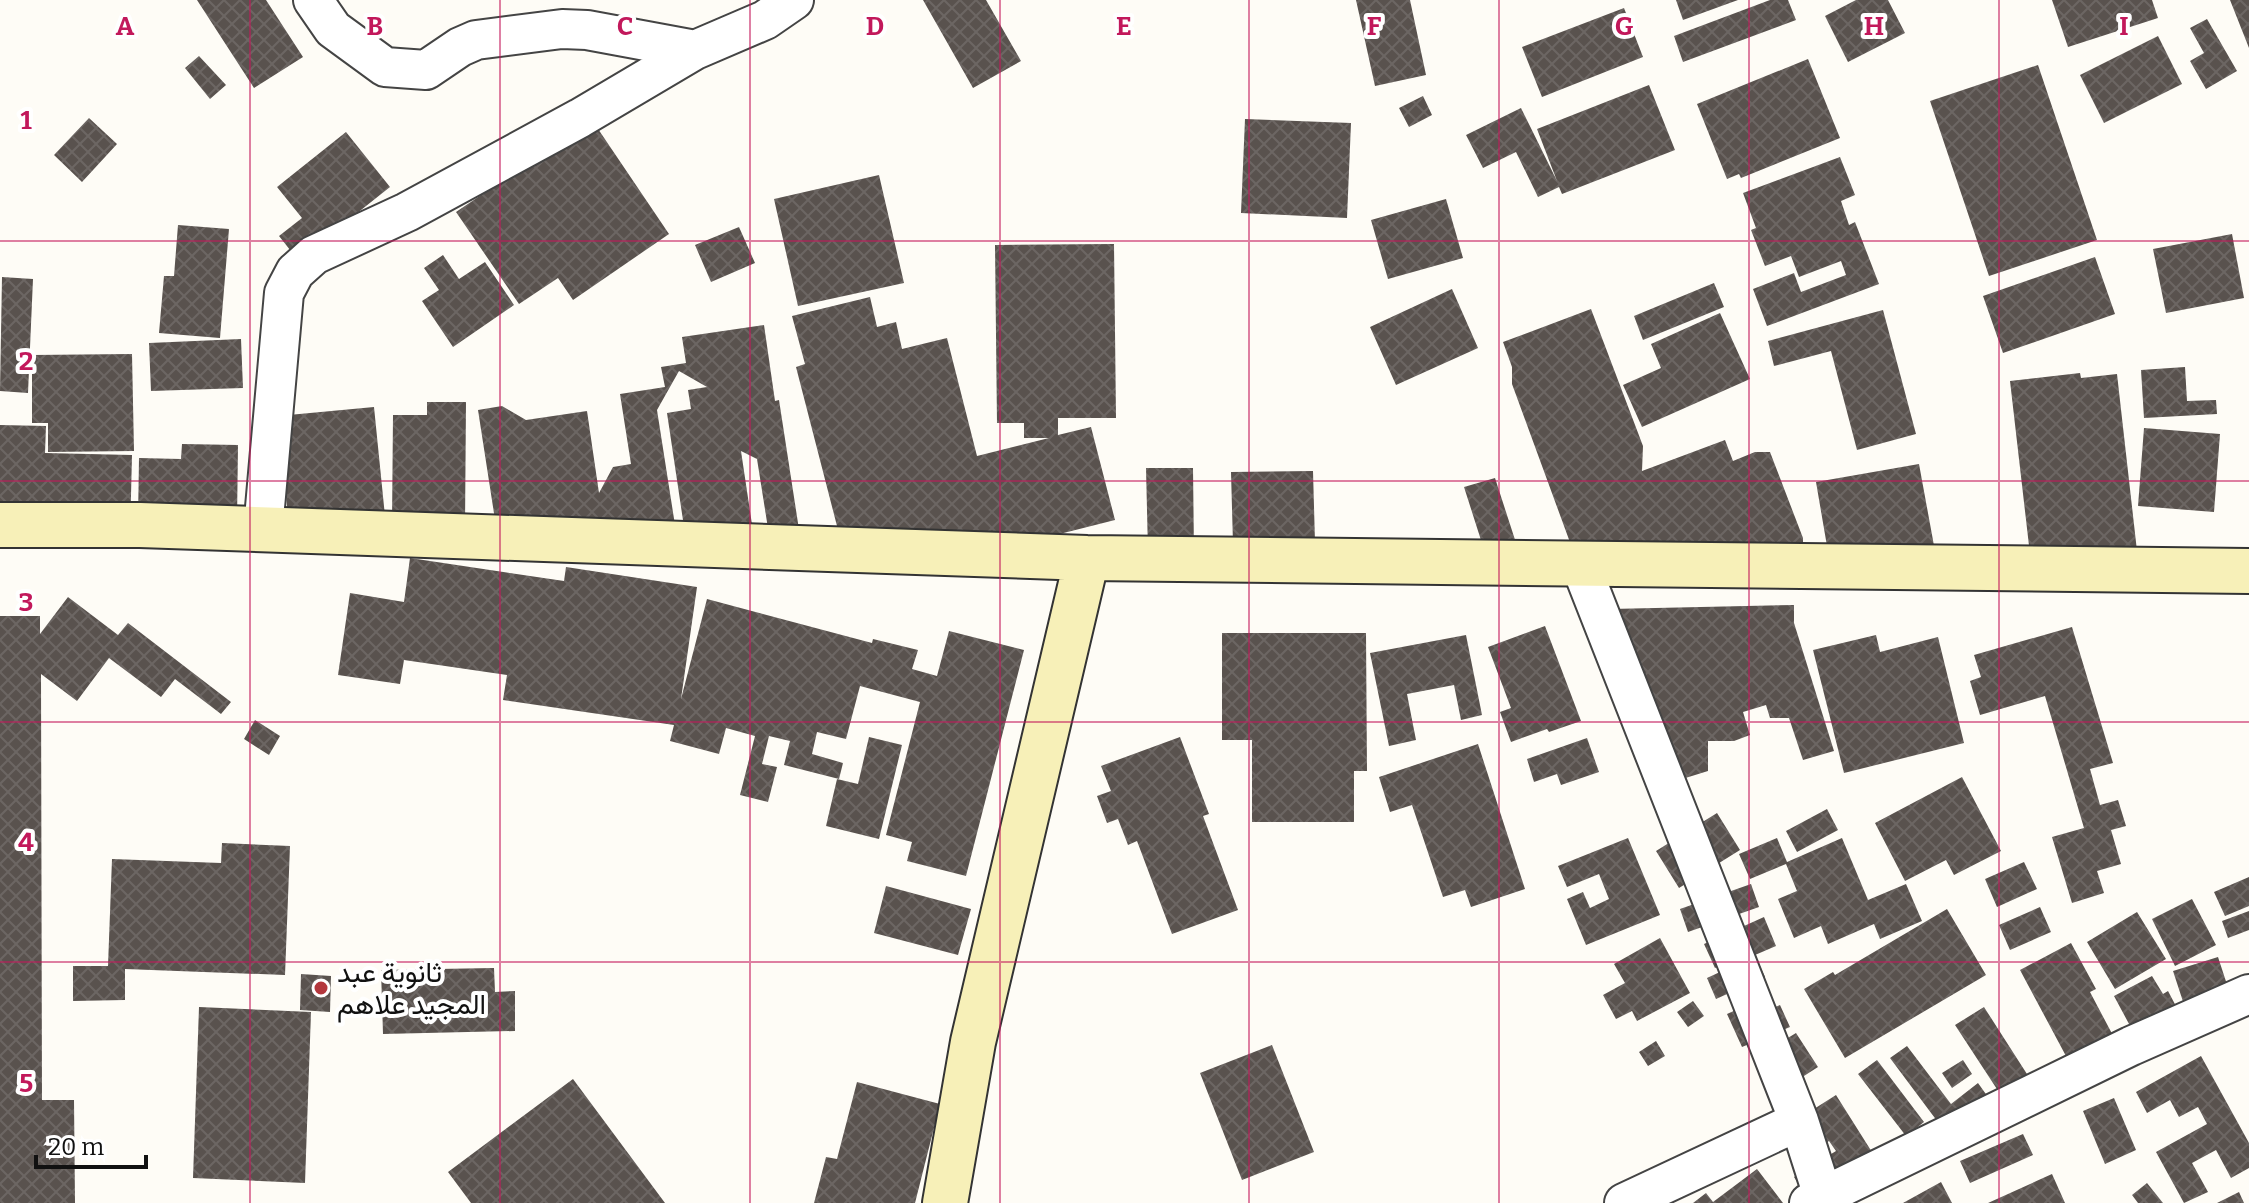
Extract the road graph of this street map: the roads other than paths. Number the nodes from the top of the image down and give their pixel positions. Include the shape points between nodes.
1 (313, 0) edge
2 (794, 0) edge
3 (695, 50) junction
4 (0, 525) edge
5 (263, 530) junction
6 (1087, 558) junction
7 (1580, 564) junction
8 (2249, 571) edge
9 (2249, 994) edge
10 (1799, 1121) junction
11 (1816, 1200) edge
12 (945, 1203) edge
13 (1624, 1203) edge

1 - 3 street via 333,29 385,67 426,70 476,40 562,29
2 - 3 street via 765,20
3 - 5 street via 407,212 314,255 295,272 284,293
4 - 5 main road
5 - 6 main road
6 - 7 main road
6 - 12 main road via 973,1042
7 - 8 main road
7 - 10 street
9 - 11 street
10 - 11 street
10 - 13 street

